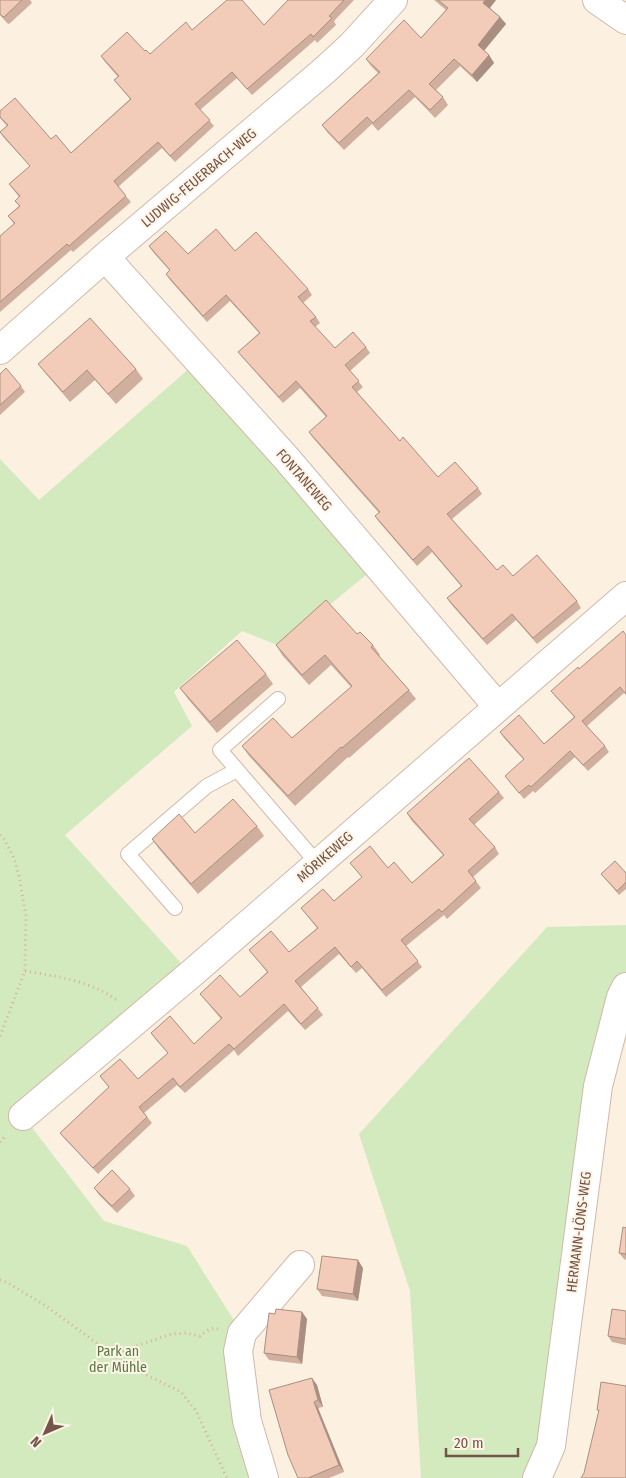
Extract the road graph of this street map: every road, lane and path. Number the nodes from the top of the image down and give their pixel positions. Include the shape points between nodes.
1 (394, 0) edge
2 (597, 0) edge
3 (626, 20) edge
4 (106, 257) junction
5 (0, 350) edge
6 (626, 596) edge
7 (278, 699) dead end
8 (498, 707) junction
9 (237, 770) junction
10 (0, 835) edge
11 (318, 864) junction
12 (175, 908) dead end
13 (25, 971) junction
14 (626, 988) edge
15 (136, 1021) junction
16 (0, 1036) edge
17 (23, 1116) dead end
18 (300, 1265) dead end
19 (0, 1280) edge
20 (220, 1330) dead end
21 (112, 1355) junction
22 (227, 1478) edge
23 (264, 1478) edge
24 (537, 1478) edge

1 - 4 street, LUDWIG-FEUERBACH-WEG via 325,70
2 - 3 street
4 - 5 street, LUDWIG-FEUERBACH-WEG
4 - 8 street, FONTANEWEG via 287,459
6 - 8 street, MÖRIKEWEG
7 - 9 lane via 220,750
8 - 11 street, MÖRIKEWEG
9 - 11 lane
9 - 12 lane via 207,786 128,854
10 - 13 path via 14,858 19,876 26,916
11 - 15 street, MÖRIKEWEG
13 - 15 path via 80,981 107,994 125,1007
13 - 16 path
14 - 24 street, HERMANN-LÖNS-WEG via 598,1086 551,1446
15 - 17 street, MÖRIKEWEG
18 - 23 street via 242,1333 238,1351 247,1421
19 - 21 path via 46,1306
20 - 21 path via 207,1330 200,1336 172,1334
21 - 22 path via 181,1392 196,1411

